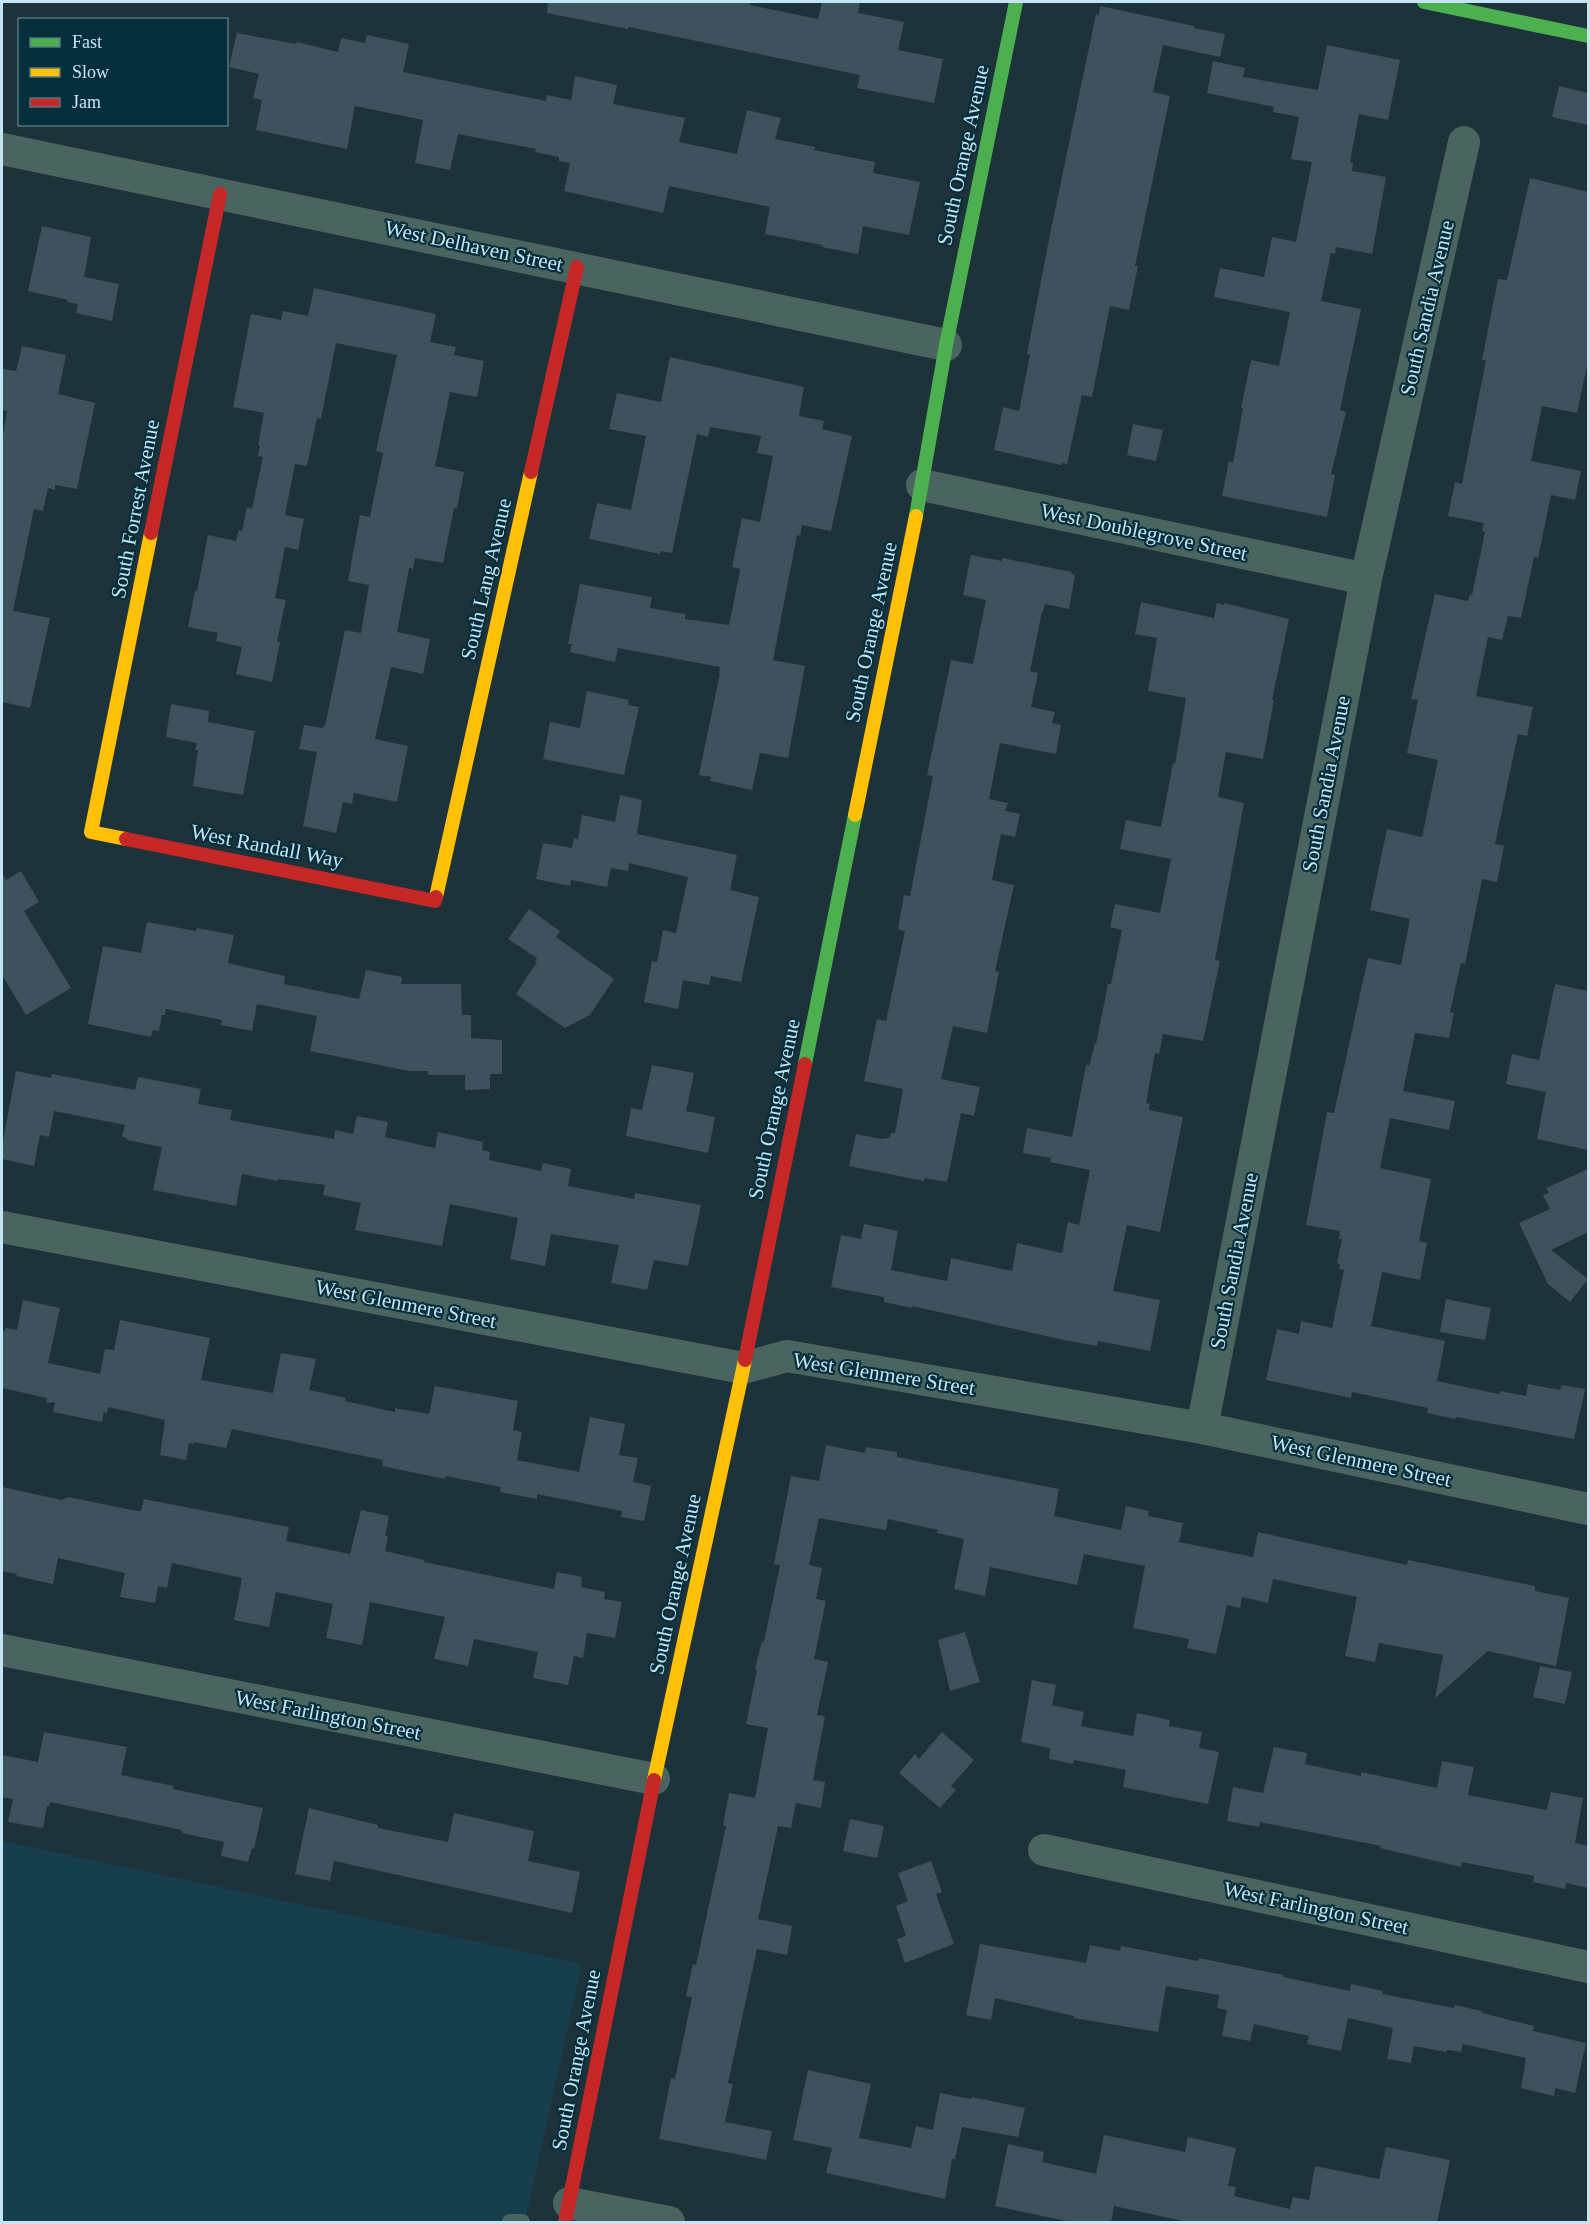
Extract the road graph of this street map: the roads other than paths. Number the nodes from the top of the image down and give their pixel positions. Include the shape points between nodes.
1 (1016, 2) edge
2 (1424, 2) edge
3 (1477, 7) edge
4 (1588, 36) edge
5 (1464, 142) dead end
6 (2, 149) edge
7 (220, 194) junction
8 (577, 267) junction
9 (946, 345) junction
10 (922, 485) junction
11 (1366, 579) junction
12 (91, 832) joint
13 (435, 901) joint
14 (2, 1227) edge
15 (742, 1368) junction
16 (1202, 1428) junction
17 (1588, 1509) edge
18 (2, 1650) edge
19 (654, 1779) junction
20 (1044, 1850) dead end
21 (1588, 1967) edge
22 (567, 2213) edge
23 (510, 2223) edge
24 (522, 2223) edge
25 (669, 2223) edge

1 - 9 street, South Orange Avenue
2 - 3 street
3 - 4 street
5 - 11 street, South Sandia Avenue
6 - 7 street, West Delhaven Street
7 - 8 street, West Delhaven Street
7 - 12 street, South Forrest Avenue
8 - 9 street, West Delhaven Street
8 - 13 street, South Lang Avenue
9 - 10 street, South Orange Avenue
10 - 11 street, West Doublegrove Street
10 - 15 street, South Orange Avenue
11 - 16 street, South Sandia Avenue
12 - 13 street, West Randall Way
14 - 15 street, West Glenmere Street
15 - 16 street, West Glenmere Street via 787,1356
15 - 19 street, South Orange Avenue
16 - 17 street, West Glenmere Street
18 - 19 street, West Farlington Street
19 - 22 street, South Orange Avenue
20 - 21 street, West Farlington Street
22 - 25 street
23 - 24 lane

